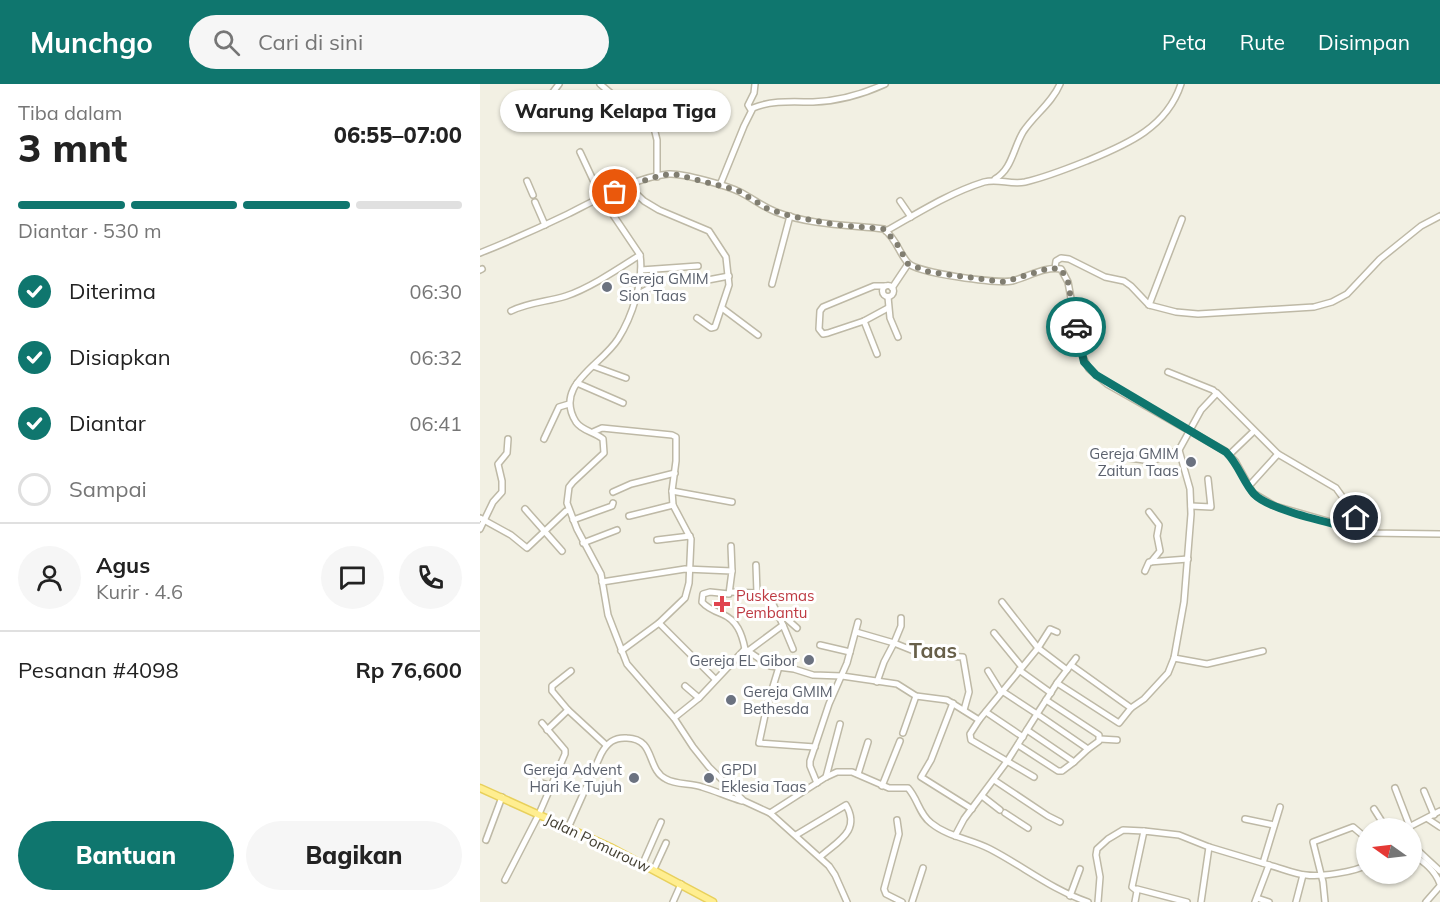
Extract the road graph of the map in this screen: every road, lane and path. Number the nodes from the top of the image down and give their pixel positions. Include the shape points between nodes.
1 (560, 84) edge
2 (600, 84) edge
3 (754, 84) edge
4 (885, 84) edge
5 (1060, 84) edge
6 (1181, 84) edge
7 (544, 104) dead end
8 (751, 110) junction
9 (580, 152) dead end
10 (657, 177) junction
11 (995, 179) junction
12 (527, 181) dead end
13 (720, 185) junction
14 (628, 186) junction
15 (602, 197) junction
16 (900, 201) dead end
17 (790, 216) junction
18 (1440, 216) edge
19 (911, 217) junction
20 (1182, 219) dead end
21 (544, 225) junction
22 (886, 231) junction
23 (480, 252) edge
24 (640, 255) junction
25 (908, 264) junction
26 (698, 266) dead end
27 (1055, 268) junction
28 (640, 270) junction
29 (729, 281) junction
30 (661, 282) dead end
31 (692, 283) dead end
32 (772, 284) dead end
33 (885, 286) junction
34 (892, 288) junction
35 (635, 296) junction
36 (888, 297) junction
37 (1149, 305) junction
38 (722, 308) junction
39 (888, 308) junction
40 (512, 311) dead end
41 (697, 318) dead end
42 (864, 321) junction
43 (758, 335) dead end
44 (898, 337) dead end
45 (876, 354) dead end
46 (593, 366) junction
47 (1168, 372) dead end
48 (626, 378) dead end
49 (577, 383) junction
50 (1216, 393) junction
51 (623, 403) dead end
52 (569, 404) junction
53 (1191, 430) junction
54 (1254, 431) junction
55 (593, 432) junction
56 (508, 438) dead end
57 (544, 439) dead end
58 (1179, 450) junction
59 (1278, 454) junction
60 (1229, 455) junction
61 (1129, 458) dead end
62 (675, 472) junction
63 (1208, 479) dead end
64 (1249, 486) junction
65 (672, 491) junction
66 (613, 492) dead end
67 (732, 502) dead end
68 (613, 503) dead end
69 (673, 505) junction
70 (1191, 506) junction
71 (525, 509) dead end
72 (569, 510) junction
73 (1149, 513) dead end
74 (629, 516) dead end
75 (482, 519) edge
76 (573, 520) junction
77 (1355, 526) junction
78 (480, 530) edge
79 (617, 530) dead end
80 (545, 531) junction
81 (1440, 534) edge
82 (690, 536) junction
83 (657, 540) dead end
84 (584, 543) junction
85 (731, 546) dead end
86 (562, 551) dead end
87 (1188, 559) junction
88 (1151, 562) junction
89 (756, 565) dead end
90 (690, 570) junction
91 (1145, 571) dead end
92 (732, 572) junction
93 (602, 582) junction
94 (730, 592) junction
95 (758, 593) junction
96 (1002, 602) dead end
97 (778, 611) junction
98 (901, 618) dead end
99 (858, 622) dead end
100 (658, 624) junction
101 (783, 625) junction
102 (796, 628) dead end
103 (855, 632) junction
104 (1057, 632) dead end
105 (994, 633) dead end
106 (894, 643) junction
107 (820, 645) dead end
108 (1038, 648) junction
109 (794, 649) dead end
110 (747, 650) junction
111 (621, 651) junction
112 (850, 651) junction
113 (1263, 651) dead end
114 (1076, 658) dead end
115 (1174, 658) junction
116 (778, 667) junction
117 (1020, 668) junction
118 (1069, 668) junction
119 (571, 670) dead end
120 (988, 671) dead end
121 (842, 676) junction
122 (714, 680) junction
123 (877, 682) junction
124 (1057, 683) junction
125 (685, 686) dead end
126 (1001, 691) junction
127 (1051, 693) junction
128 (915, 696) junction
129 (699, 698) junction
130 (1046, 700) junction
131 (952, 703) junction
132 (1131, 708) junction
133 (568, 710) junction
134 (964, 710) junction
135 (986, 712) junction
136 (1037, 714) junction
137 (674, 718) junction
138 (979, 720) junction
139 (542, 723) dead end
140 (840, 724) dead end
141 (548, 730) junction
142 (1027, 730) junction
143 (903, 733) dead end
144 (1023, 737) junction
145 (1100, 739) junction
146 (1117, 740) dead end
147 (900, 741) dead end
148 (867, 742) dead end
149 (606, 745) junction
150 (1018, 745) junction
151 (815, 747) junction
152 (1089, 750) junction
153 (1008, 760) junction
154 (1074, 762) junction
155 (858, 774) junction
156 (826, 777) junction
157 (1034, 777) dead end
158 (994, 780) junction
159 (542, 783) dead end
160 (817, 783) junction
161 (550, 786) junction
162 (882, 786) junction
163 (480, 788) edge
164 (1395, 788) dead end
165 (1424, 791) dead end
166 (502, 797) junction
167 (981, 798) junction
168 (744, 801) junction
169 (1280, 807) dead end
170 (972, 809) junction
171 (1374, 809) dead end
172 (770, 813) junction
173 (1437, 813) edge
174 (538, 814) junction
175 (1380, 818) edge
176 (1406, 818) edge
177 (1245, 819) dead end
178 (1428, 819) junction
179 (897, 820) dead end
180 (661, 822) dead end
181 (1060, 822) dead end
182 (1422, 822) edge
183 (1275, 825) junction
184 (1440, 827) edge
185 (568, 828) junction
186 (1028, 828) dead end
187 (1356, 829) edge
188 (1144, 831) junction
189 (796, 835) junction
190 (955, 836) junction
191 (486, 840) dead end
192 (666, 843) dead end
193 (1209, 847) junction
194 (1422, 854) edge
195 (820, 857) junction
196 (1422, 861) edge
197 (643, 863) junction
198 (1266, 864) junction
199 (923, 868) dead end
200 (654, 869) junction
201 (1080, 869) dead end
202 (1356, 869) edge
203 (1440, 871) edge
204 (1321, 874) junction
205 (1303, 875) junction
206 (505, 880) dead end
207 (681, 884) junction
208 (1440, 885) edge
209 (1137, 889) junction
210 (1257, 897) edge
211 (700, 898) edge
212 (1073, 899) edge
213 (1296, 901) edge
214 (673, 902) edge
215 (713, 902) edge
216 (847, 902) edge
217 (902, 902) edge
218 (912, 902) edge
219 (1088, 902) edge
220 (1098, 902) edge
221 (1135, 902) edge
222 (1187, 902) edge
223 (1201, 902) edge
224 (1269, 902) edge
225 (1325, 902) edge
226 (1426, 902) edge

1 - 7 street
2 - 10 street via 652,120 657,140
3 - 8 street via 748,105
4 - 8 street via 858,96 783,102
5 - 11 street via 1023,132 1005,171
6 - 11 street via 1159,120 1124,146 1025,182
8 - 13 street
9 - 15 street
10 - 13 street via 674,174
10 - 14 street
11 - 19 street via 967,188
12 - 21 street
13 - 17 street
14 - 15 street
14 - 29 street via 658,210 709,231 726,256
15 - 21 street
15 - 24 street
16 - 19 street
17 - 22 street
17 - 32 street
18 - 37 street via 1380,259 1347,294 1314,308 1198,314
19 - 22 street
20 - 37 street
21 - 23 street
22 - 25 street
24 - 28 street
24 - 40 street via 565,296
25 - 27 street via 929,272 1004,282
25 - 34 street
26 - 28 street
27 - 37 street via 1061,258 1077,262 1106,277 1124,281
27 - 53 street via 1061,269 1066,277 1078,344 1089,369 1107,384
28 - 35 street
29 - 31 street
29 - 38 street
30 - 35 street
33 - 34 street
33 - 36 street via 883,294
33 - 42 street via 874,286 823,307 819,329 823,334
34 - 36 street via 893,294
35 - 46 street via 618,339
36 - 39 street
38 - 41 street via 713,329
38 - 43 street
39 - 42 street
39 - 44 street
42 - 45 street
46 - 48 street
46 - 49 street
47 - 50 street
49 - 51 street
49 - 52 street
50 - 53 street
50 - 54 street
52 - 55 street via 580,426
52 - 57 street via 559,407
53 - 58 street
53 - 60 street
54 - 59 street
54 - 60 street
55 - 62 street via 602,428 672,435 678,441
55 - 72 street via 603,439 604,453 569,488
56 - 75 street via 507,453 498,464 502,492
58 - 61 street via 1153,461
58 - 70 street
59 - 64 street
59 - 77 street via 1336,488 1356,510
60 - 64 street
62 - 65 street
62 - 66 street
63 - 70 street via 1212,507
64 - 77 street via 1256,496 1275,506
65 - 67 street
65 - 69 street
68 - 76 street
69 - 74 street
69 - 82 street
70 - 87 street
71 - 80 street
72 - 76 street
72 - 80 street
73 - 88 street via 1159,525 1160,552
75 - 78 street
75 - 80 street via 527,549
76 - 84 street
77 - 81 street via 1373,533
79 - 84 street
80 - 86 street
82 - 83 street
82 - 90 street
84 - 93 street
85 - 92 street
87 - 88 street
87 - 115 street
88 - 91 street
89 - 95 street
90 - 92 street
90 - 93 street
90 - 100 street via 686,596
92 - 94 street
93 - 111 street
94 - 95 street
94 - 110 street via 704,593 702,602 734,621
95 - 97 street via 770,598
96 - 108 street
97 - 101 street
97 - 102 street
98 - 106 street
99 - 103 street
100 - 111 street
100 - 122 street
101 - 109 street
101 - 110 street
103 - 106 street
103 - 112 street
104 - 108 street via 1050,629
105 - 117 street
106 - 123 street
106 - 134 street via 924,655 963,657 969,692
107 - 112 street
108 - 117 street
108 - 118 street
110 - 116 street via 765,664
110 - 122 street
111 - 137 street via 633,673
112 - 121 street
113 - 115 street via 1207,664
114 - 118 street
115 - 132 street via 1168,673
116 - 121 street via 813,675
116 - 151 street via 760,744
117 - 126 street
117 - 127 street
118 - 124 street
118 - 132 street
119 - 133 street via 551,689
120 - 126 street
121 - 123 street
121 - 151 street
122 - 129 street
123 - 128 street via 900,685
124 - 127 street
124 - 132 street via 1116,722
125 - 129 street
126 - 135 street
126 - 136 street
127 - 130 street
128 - 131 street
128 - 143 street
129 - 137 street
130 - 136 street
130 - 145 street
131 - 134 street
131 - 170 street via 921,777
133 - 141 street
133 - 149 street
134 - 138 street
135 - 138 street
135 - 144 street
136 - 142 street
136 - 152 street
137 - 168 street via 701,758
138 - 153 street via 970,738
139 - 141 street
140 - 156 street
141 - 161 street via 566,750
142 - 144 street
142 - 154 street
144 - 150 street
145 - 146 street
145 - 152 street
147 - 162 street
148 - 155 street
149 - 168 street via 618,738 633,738 647,748 658,772 667,780 702,786
149 - 185 street
150 - 153 street
150 - 154 street via 1058,771
151 - 160 street via 810,766
152 - 154 street
153 - 157 street
153 - 158 street
155 - 156 street via 837,772
155 - 162 street
156 - 160 street
158 - 167 street
158 - 181 street
159 - 161 street
160 - 172 street
161 - 174 street
162 - 190 street via 908,788 925,819
163 - 166 main road, Jalan Pomurouw
164 - 176 street
165 - 173 street
166 - 174 main road, Jalan Pomurouw
166 - 191 street
167 - 170 street
167 - 186 street
168 - 172 street
169 - 183 street
170 - 190 street
171 - 175 street
172 - 189 street
173 - 178 street
174 - 185 main road, Jalan Pomurouw
174 - 206 street
177 - 183 street
178 - 182 street
178 - 184 street
179 - 217 street via 899,834 884,889
180 - 197 street
183 - 198 street
185 - 197 main road, Jalan Pomurouw
187 - 204 street via 1353,826 1313,841
188 - 193 street via 1179,835
188 - 209 street via 1132,887
188 - 220 street via 1127,829 1116,833 1097,849
189 - 195 street
189 - 195 street via 846,806 852,824
190 - 212 street via 992,850
192 - 200 street
193 - 198 street
193 - 223 street
194 - 203 street
195 - 216 street via 835,874
196 - 208 street
197 - 200 main road, Jalan Pomurouw
198 - 205 street
198 - 210 street
199 - 218 street
200 - 207 main road, Jalan Pomurouw
201 - 212 street
202 - 204 street
204 - 205 street
204 - 225 street
205 - 213 street
207 - 211 main road, Jalan Pomurouw
207 - 214 street
208 - 226 street
209 - 221 street
209 - 222 street
210 - 224 street
211 - 215 main road, Jalan Pomurouw
212 - 219 street

